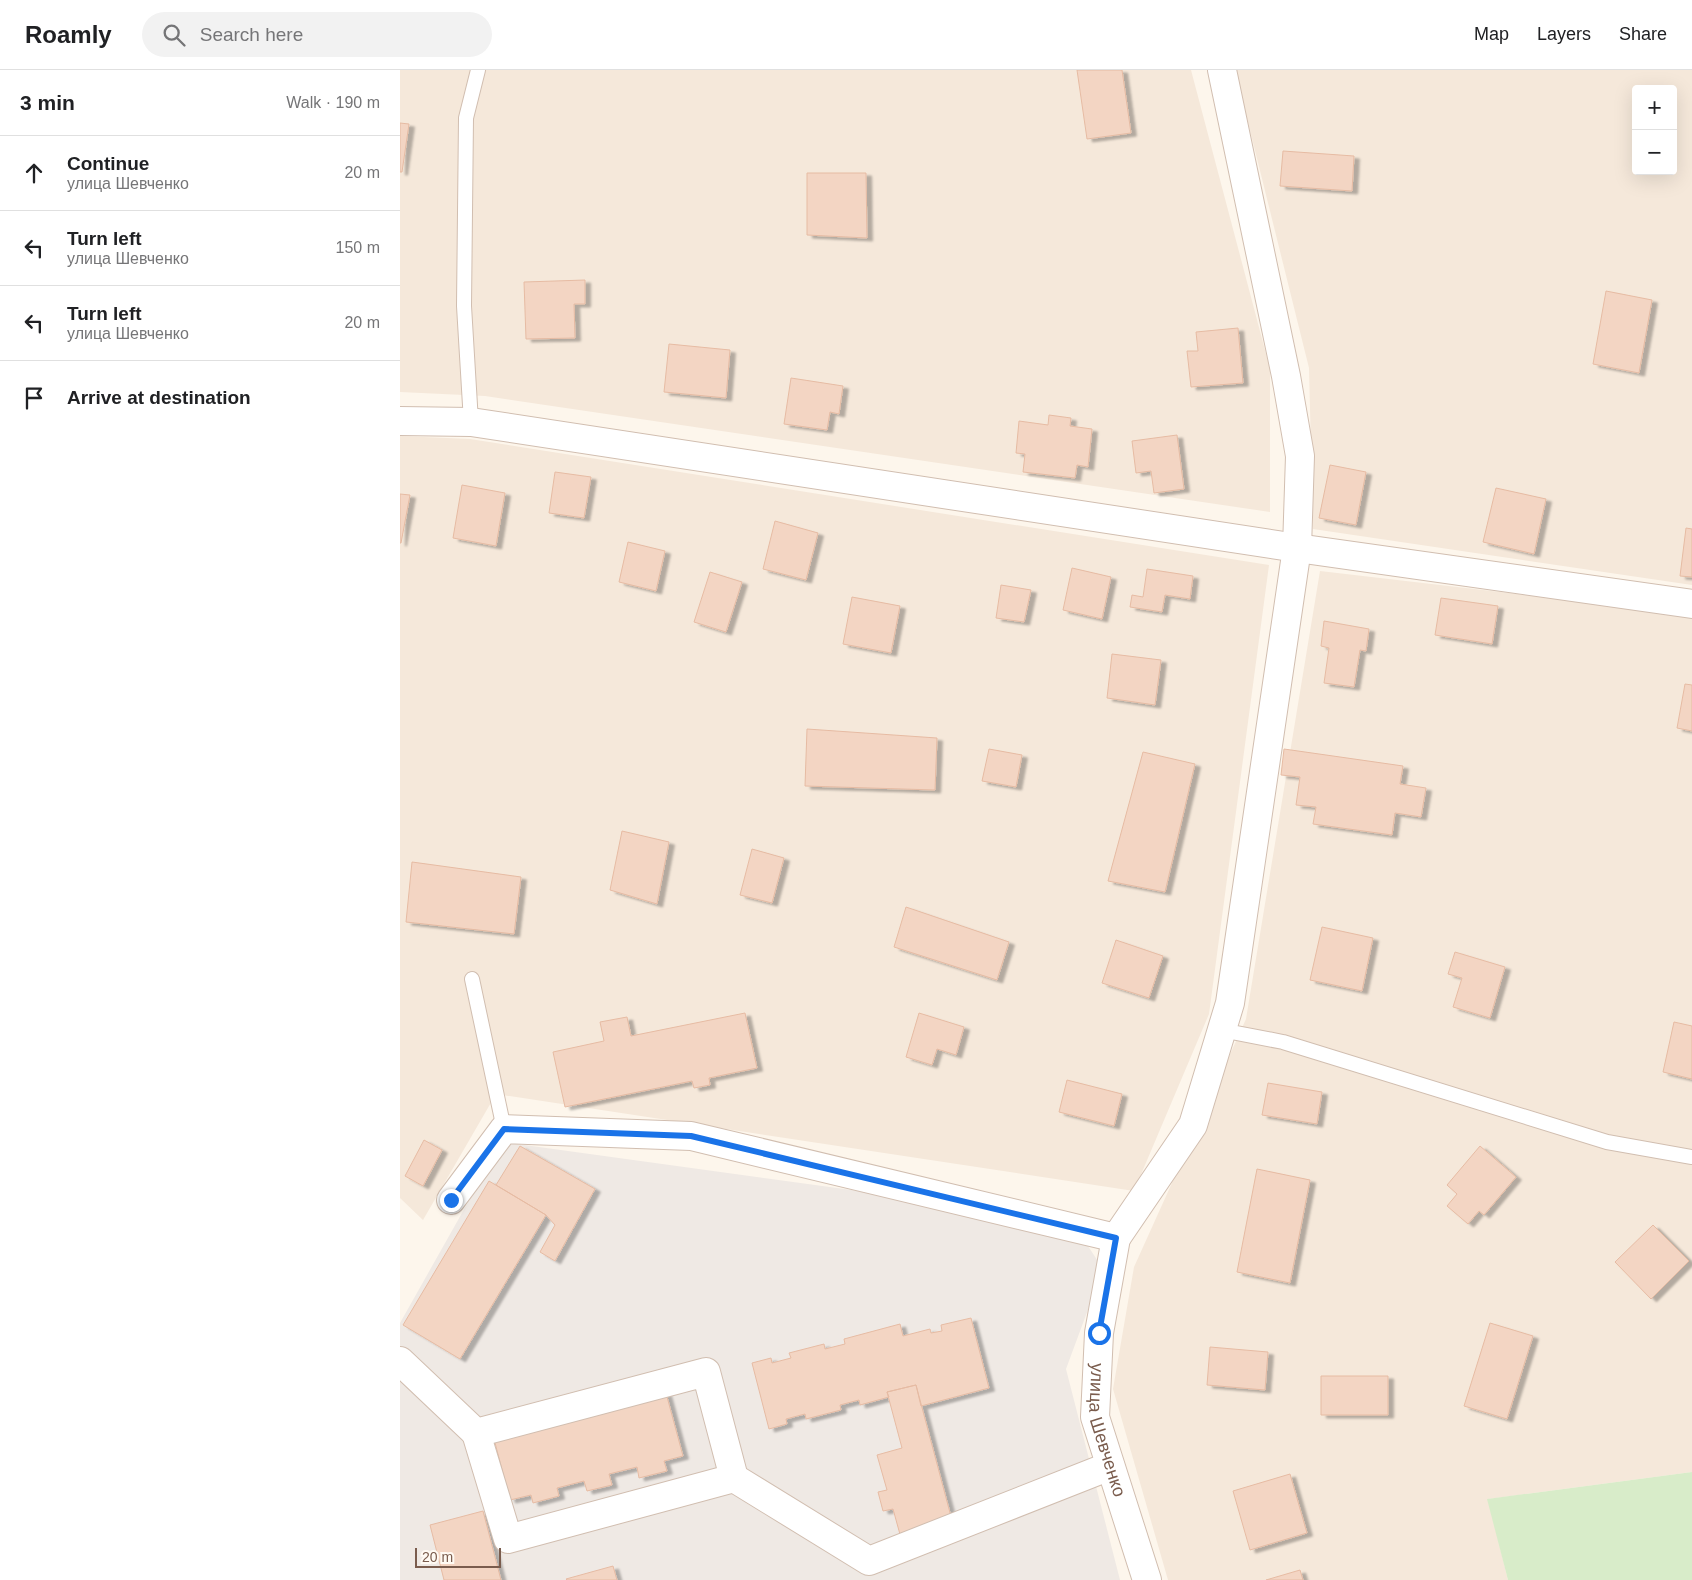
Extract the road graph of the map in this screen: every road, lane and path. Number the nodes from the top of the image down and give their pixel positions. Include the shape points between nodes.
1 (478, 70) edge
2 (1222, 70) edge
3 (400, 421) edge
4 (471, 422) junction
5 (1297, 548) junction
6 (1692, 604) edge
7 (472, 979) dead end
8 (1221, 1030) junction
9 (504, 1129) junction
10 (1692, 1158) edge
11 (451, 1200) dead end
12 (1116, 1238) junction
13 (400, 1361) edge
14 (476, 1433) junction
15 (1110, 1466) junction
16 (734, 1478) junction
17 (1147, 1580) edge

1 - 4 lane via 466,118 464,306
2 - 5 street via 1300,456
3 - 4 street
4 - 5 street
5 - 6 street
5 - 8 street via 1230,1004
7 - 9 lane
8 - 10 lane via 1283,1042 1607,1142
8 - 12 street via 1193,1125
9 - 11 street
9 - 12 street via 691,1136
12 - 15 street, улица Шевченко via 1099,1333 1095,1417
13 - 14 street
14 - 16 street via 508,1539
14 - 16 street via 706,1372
15 - 16 street via 869,1562
15 - 17 street, улица Шевченко

